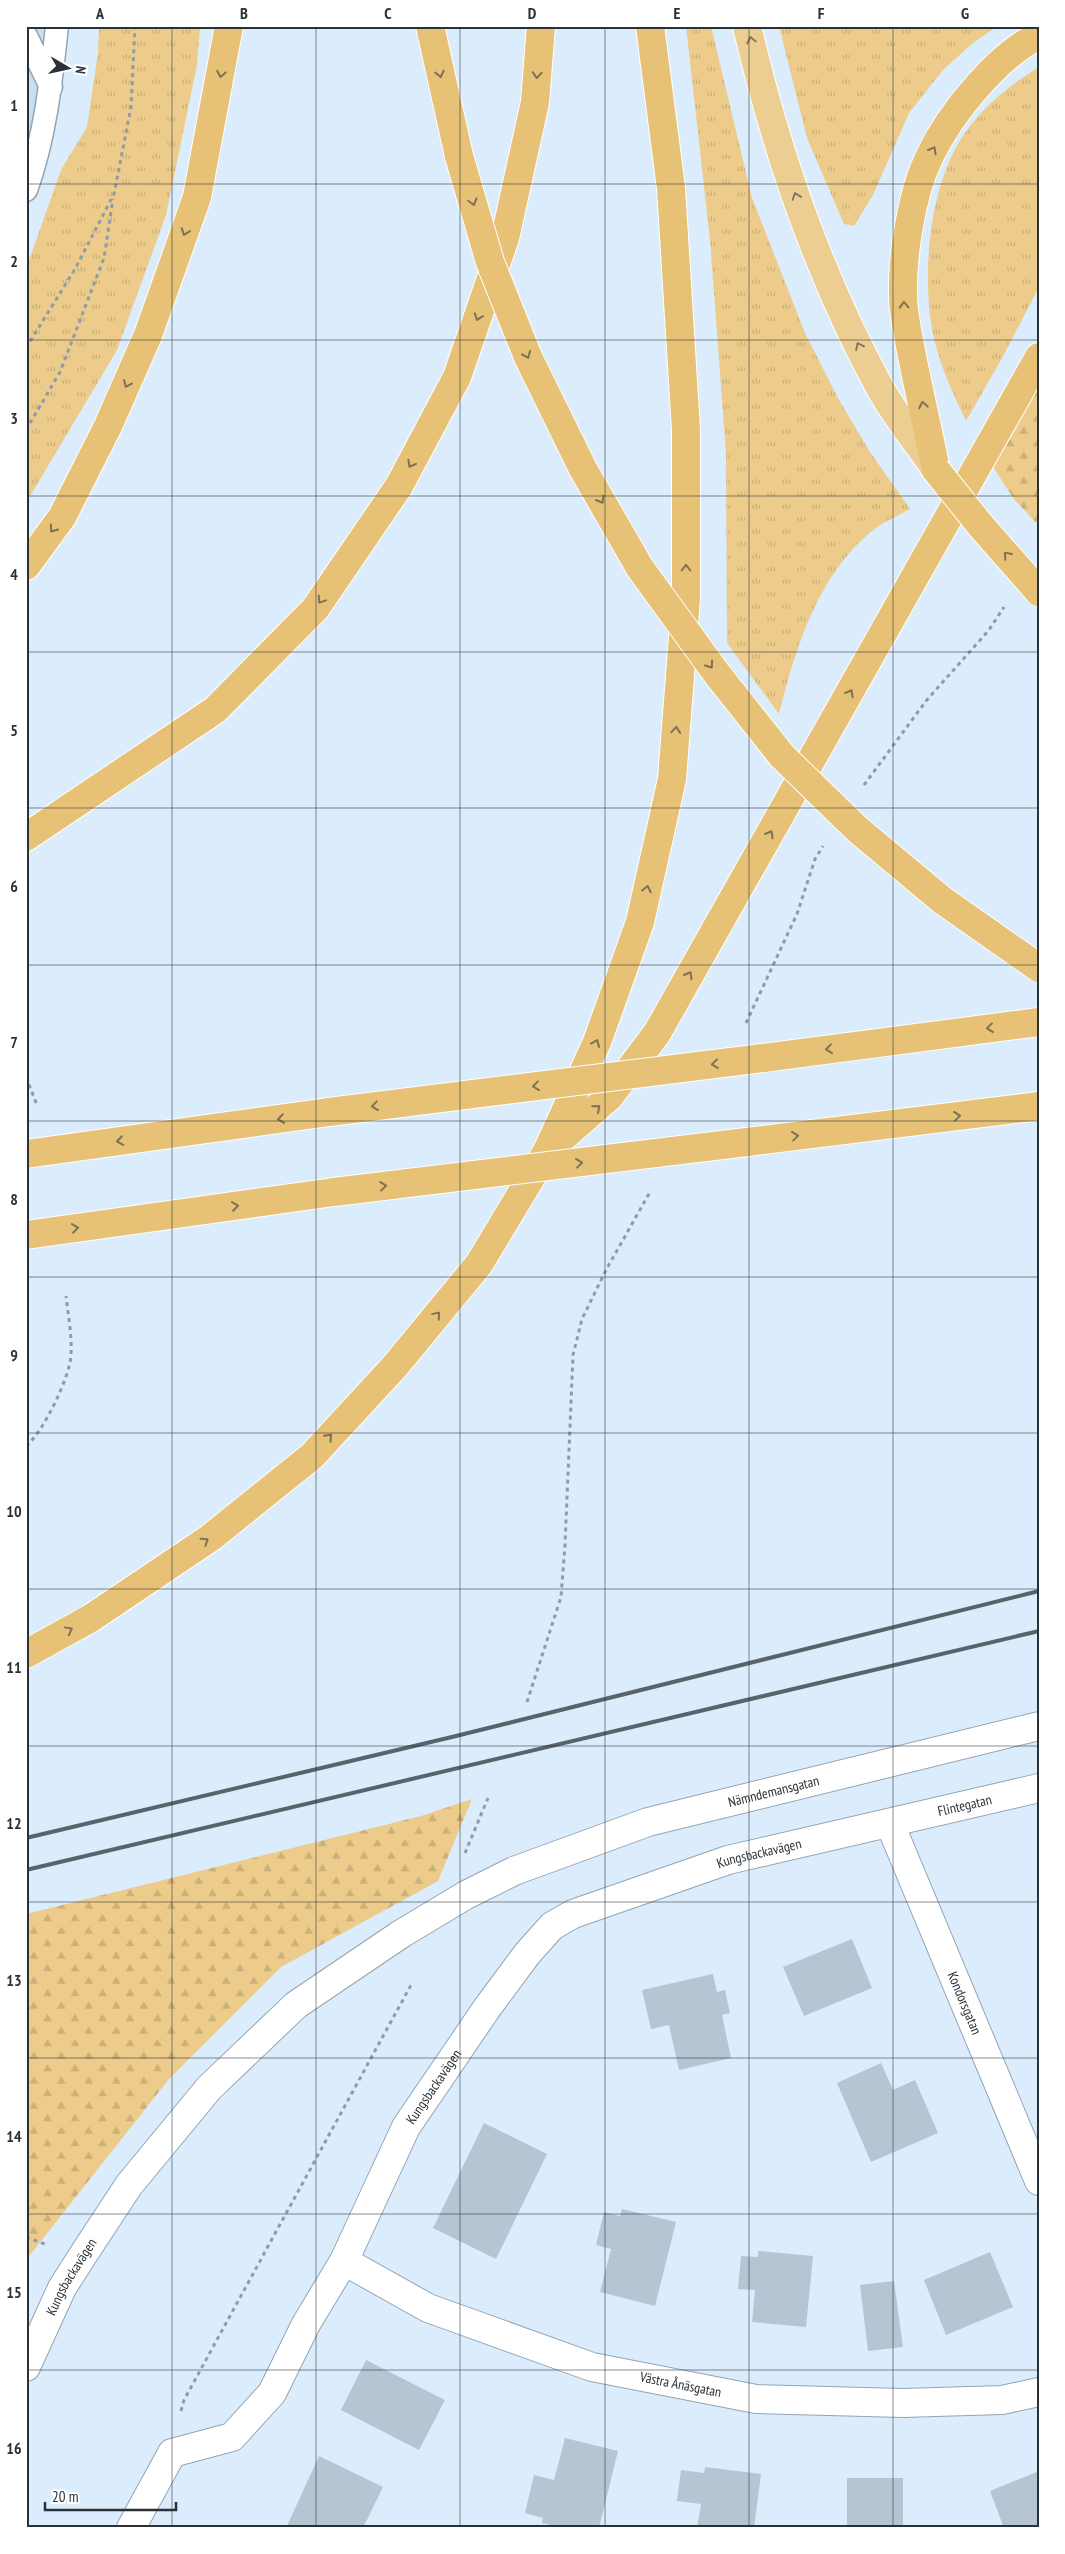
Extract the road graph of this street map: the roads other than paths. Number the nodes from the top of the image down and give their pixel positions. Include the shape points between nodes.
1 (57, 26) edge
2 (229, 26) edge
3 (430, 26) edge
4 (541, 26) edge
5 (650, 26) edge
6 (747, 26) edge
7 (1039, 35) edge
8 (26, 36) edge
9 (51, 87) junction
10 (26, 190) edge
11 (1039, 357) edge
12 (936, 470) junction
13 (26, 566) edge
14 (1039, 592) edge
15 (26, 837) edge
16 (1039, 968) edge
17 (1039, 1022) edge
18 (1039, 1106) edge
19 (547, 1151) junction
20 (26, 1154) edge
21 (26, 1235) edge
22 (26, 1654) edge
23 (1039, 1726) edge
24 (1039, 1788) edge
25 (890, 1824) junction
26 (514, 1871) joint
27 (1039, 2181) edge
28 (344, 2261) junction
29 (26, 2367) edge
30 (1039, 2392) edge
31 (131, 2528) edge

1 - 9 lane
2 -> 13 highway via 197,197 148,335 108,426 62,517
3 -> 16 highway, bridge via 459,156 490,262 528,358 583,469 640,568 782,756 857,830 942,900
4 -> 15 highway via 535,102 505,238 456,377 399,486 315,609 215,710
19 -> 5 highway via 597,1042 640,922 672,779 686,598 686,430 670,188
12 -> 6 highway via 881,390 817,256 790,176
12 -> 7 highway via 905,316 903,271 914,195 928,159 977,86 1016,47
8 - 9 lane
9 - 10 lane via 36,165
19 -> 11 highway via 609,1097 657,1033
14 -> 12 highway, bridge
17 -> 20 highway, bridge
21 -> 18 highway, bridge via 334,1192
22 -> 19 highway via 91,1618 210,1538 312,1456 395,1366 479,1264
23 - 26 street, Nämndemansgatan via 648,1822
24 - 25 street, Flintegatan
25 - 27 street, Kondorsgatan
25 - 28 street, Kungsbackavägen via 728,1860 573,1914 552,1926 487,2008 406,2127
26 - 29 street, Kungsbackavägen, bridge via 401,1934 296,2005 208,2088 129,2185 62,2288
28 - 30 street, Västra Ånäsgatan via 428,2308 592,2367 756,2399 903,2403 1002,2400
28 - 31 street, Kungsbackavägen via 306,2324 272,2393 232,2437 172,2453

